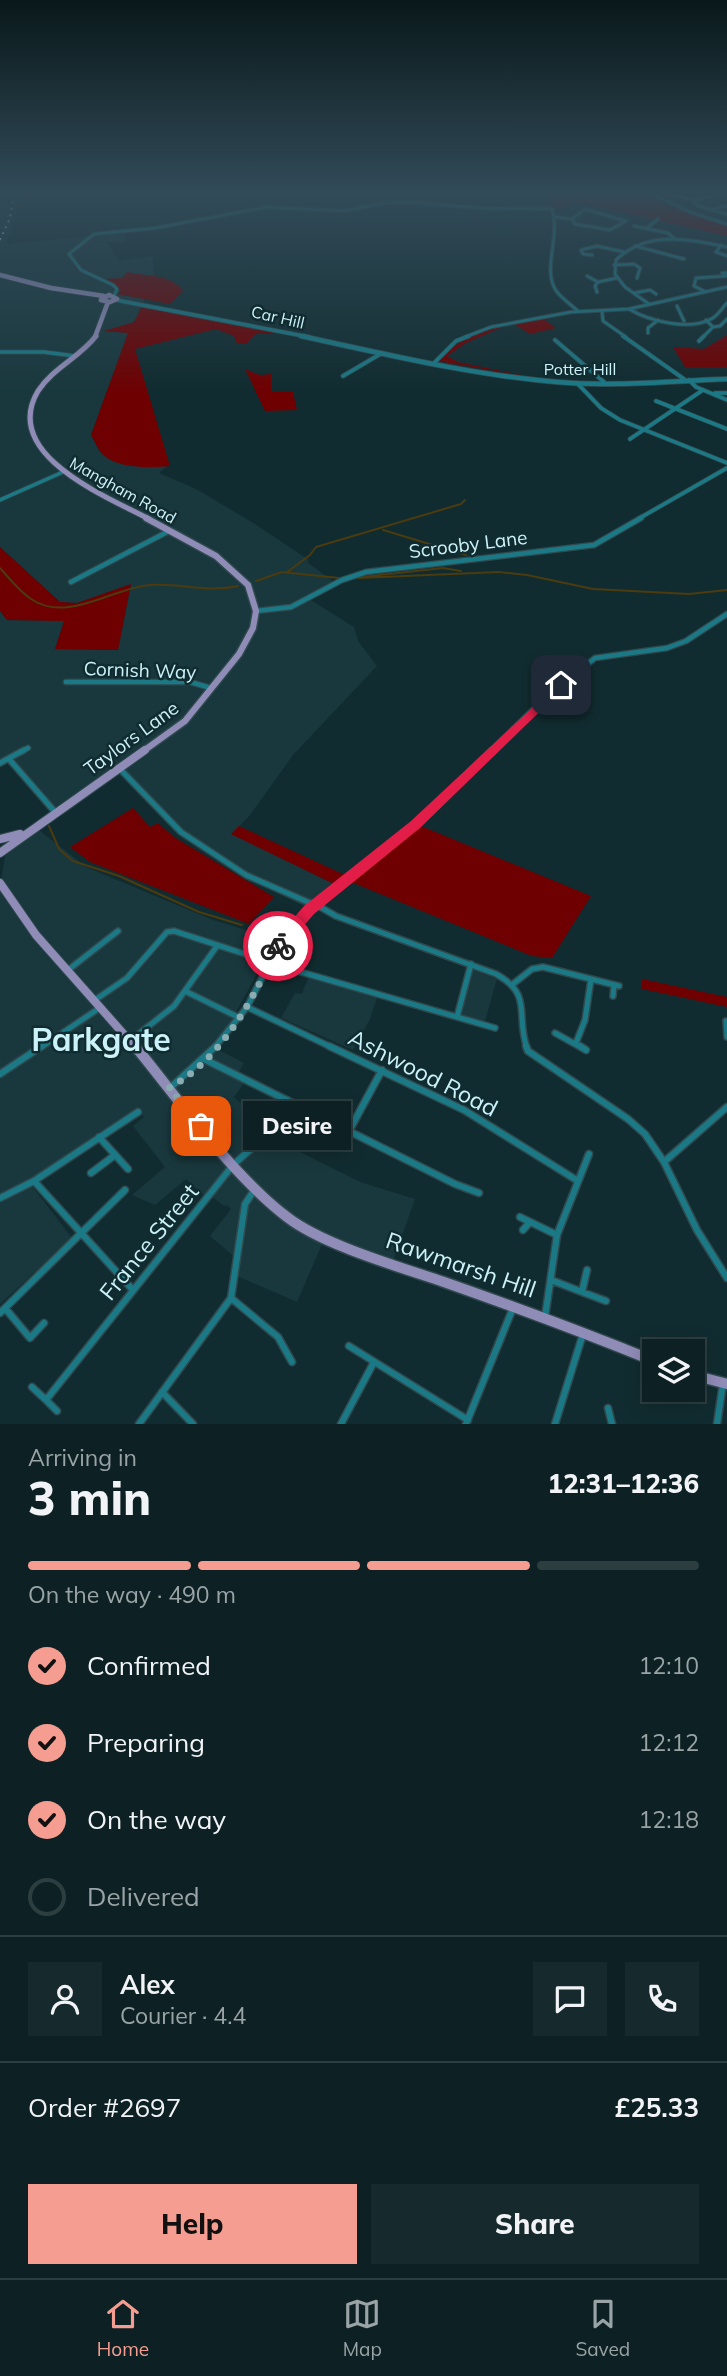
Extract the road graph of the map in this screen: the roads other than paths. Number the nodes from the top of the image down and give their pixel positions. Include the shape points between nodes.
1 (71, 260) edge
2 (550, 260) edge
3 (617, 260) edge
4 (614, 265) junction
5 (727, 273) edge
6 (0, 276) edge
7 (587, 276) dead end
8 (617, 278) junction
9 (637, 278) dead end
10 (598, 282) junction
11 (727, 288) edge
12 (704, 291) junction
13 (597, 292) dead end
14 (632, 293) junction
15 (656, 294) dead end
16 (115, 298) junction
17 (104, 299) junction
18 (727, 303) edge
19 (649, 304) junction
20 (677, 306) dead end
21 (629, 309) junction
22 (578, 311) junction
23 (602, 311) junction
24 (727, 319) edge
25 (658, 320) junction
26 (706, 320) junction
27 (684, 321) junction
28 (713, 327) junction
29 (648, 334) dead end
30 (555, 340) dead end
31 (699, 341) dead end
32 (0, 352) edge
33 (382, 353) junction
34 (75, 356) junction
35 (433, 363) junction
36 (343, 376) dead end
37 (686, 379) junction
38 (727, 379) edge
39 (604, 382) junction
40 (577, 383) junction
41 (703, 390) junction
42 (711, 393) junction
43 (727, 393) edge
44 (727, 400) edge
45 (656, 401) dead end
46 (674, 409) junction
47 (727, 429) edge
48 (644, 430) junction
49 (630, 439) dead end
50 (727, 463) edge
51 (727, 468) edge
52 (63, 472) junction
53 (720, 472) junction
54 (727, 475) edge
55 (0, 500) edge
56 (171, 531) junction
57 (71, 582) dead end
58 (256, 611) junction
59 (727, 614) edge
60 (66, 681) dead end
61 (213, 689) junction
62 (28, 748) dead end
63 (9, 759) junction
64 (0, 763) edge
65 (118, 767) junction
66 (56, 813) junction
67 (27, 832) junction
68 (0, 839) edge
69 (0, 853) edge
70 (2, 889) edge
71 (313, 904) junction
72 (118, 932) dead end
73 (217, 946) junction
74 (270, 962) junction
75 (471, 964) junction
76 (67, 971) junction
77 (590, 979) junction
78 (513, 984) junction
79 (186, 991) junction
80 (613, 996) dead end
81 (98, 1004) junction
82 (247, 1007) junction
83 (457, 1017) junction
84 (240, 1018) junction
85 (726, 1021) edge
86 (495, 1028) dead end
87 (555, 1033) dead end
88 (727, 1037) edge
89 (130, 1040) junction
90 (576, 1043) junction
91 (586, 1051) dead end
92 (204, 1059) junction
93 (382, 1070) junction
94 (0, 1074) edge
95 (169, 1088) junction
96 (288, 1100) junction
97 (727, 1107) edge
98 (138, 1112) dead end
99 (349, 1131) junction
100 (99, 1137) junction
101 (589, 1154) dead end
102 (115, 1155) junction
103 (664, 1162) junction
104 (233, 1165) junction
105 (128, 1169) dead end
106 (91, 1173) dead end
107 (34, 1181) junction
108 (578, 1181) junction
109 (125, 1190) dead end
110 (259, 1191) junction
111 (479, 1193) dead end
112 (0, 1198) edge
113 (520, 1217) dead end
114 (530, 1222) junction
115 (523, 1230) dead end
116 (557, 1235) junction
117 (81, 1236) junction
118 (587, 1270) dead end
119 (727, 1278) edge
120 (551, 1280) junction
121 (133, 1290) junction
122 (582, 1292) junction
123 (231, 1298) junction
124 (606, 1301) dead end
125 (514, 1306) junction
126 (3, 1310) edge
127 (545, 1317) junction
128 (44, 1323) dead end
129 (583, 1333) junction
130 (349, 1346) dead end
131 (642, 1356) edge
132 (292, 1362) dead end
133 (374, 1362) junction
134 (705, 1378) edge
135 (725, 1384) edge
136 (32, 1387) dead end
137 (162, 1392) junction
138 (46, 1400) junction
139 (608, 1408) dead end
140 (57, 1411) dead end
141 (467, 1422) edge
142 (139, 1424) edge
143 (193, 1424) edge
144 (341, 1424) edge
145 (555, 1424) edge
146 (612, 1424) edge
147 (717, 1424) edge

1 - 16 street via 75,268 113,285
2 - 22 street via 552,285
3 - 4 street
4 - 8 street
4 - 9 street via 634,264 640,268
5 - 12 street via 696,278 694,286
6 - 17 main road via 50,291
7 - 10 street
8 - 10 street
8 - 14 street
10 - 13 street
11 - 12 street
12 - 19 street
14 - 15 street via 650,290
14 - 19 street
16 - 17 main road
16 - 33 main road, Car Hill
17 - 34 main road, Mangham Road via 98,332
18 - 26 street
19 - 21 street
20 - 27 street
21 - 23 street
21 - 25 street
22 - 23 street
22 - 35 street via 477,331 452,344
23 - 37 street via 603,321
24 - 28 street
25 - 27 street
25 - 29 street
26 - 27 street
26 - 28 street
28 - 31 street
30 - 39 street
32 - 34 street
33 - 35 main road, Car Hill
33 - 36 street
34 - 52 main road, Mangham Road via 40,388 29,409 33,440
35 - 40 main road, Potter Hill
37 - 38 main road, Potter Hill
37 - 39 main road, Potter Hill
37 - 41 street
39 - 40 main road, Potter Hill
40 - 48 street via 608,413
41 - 42 street
41 - 46 street
42 - 43 street
42 - 44 street
45 - 46 street
46 - 47 street
46 - 48 street
48 - 49 street
48 - 50 street
51 - 53 street, Scrooby Lane
52 - 55 street
52 - 56 main road, Mangham Road
53 - 54 street
53 - 58 street, Scrooby Lane via 594,545 366,572 291,607
56 - 57 street
56 - 58 main road, Mangham Road via 240,575
58 - 61 main road, Taylors Lane via 239,654
59 - 71 street via 667,648 595,658 582,667 415,825
60 - 61 street, Cornish Way via 190,682
61 - 65 main road, Taylors Lane via 178,727
62 - 63 street
63 - 64 street
63 - 66 street
65 - 66 main road, Taylors Lane
65 - 71 street via 181,832 246,875
66 - 67 main road, Taylors Lane
67 - 68 main road, Taylors Lane
67 - 69 main road, Taylors Lane
70 - 76 main road, Rawmarsh Hill
71 - 74 street
71 - 75 street
72 - 76 street
73 - 74 street
73 - 79 street
73 - 81 street via 170,931
74 - 82 street
74 - 83 street
75 - 78 street
75 - 83 street
76 - 81 main road, Rawmarsh Hill
77 - 78 street via 536,967
77 - 80 street via 616,985
77 - 90 street via 585,1028
78 - 103 street via 523,1002 528,1051 638,1127
79 - 84 street
79 - 89 street
81 - 89 main road, Rawmarsh Hill
81 - 94 street
82 - 84 street
82 - 93 street, Ashwood Road
83 - 86 street
84 - 92 street
85 - 88 street
87 - 90 street
89 - 95 main road, Rawmarsh Hill
90 - 91 street
92 - 95 street
92 - 96 street
93 - 99 street
93 - 108 street, Ashwood Road via 464,1110
95 - 104 main road, Rawmarsh Hill
96 - 99 street
96 - 104 street, France Street via 272,1130
97 - 103 street
98 - 100 street
99 - 111 street
100 - 102 street
100 - 107 street
101 - 108 street
102 - 105 street
102 - 106 street
103 - 119 street
104 - 110 main road, Rawmarsh Hill
104 - 121 street, France Street
107 - 112 street
107 - 117 street
108 - 116 street
109 - 117 street
110 - 123 street via 245,1204
110 - 125 main road, Rawmarsh Hill via 312,1232
113 - 114 street
114 - 115 street
114 - 116 street
116 - 120 street
117 - 121 street
117 - 126 street
118 - 122 street
120 - 122 street
120 - 127 street
121 - 138 street, France Street
122 - 124 street
123 - 132 street via 278,1336
123 - 137 street
125 - 127 main road, Rawmarsh Hill
125 - 141 street
126 - 128 street via 30,1338
127 - 129 main road, Rawmarsh Hill
129 - 131 main road, Rawmarsh Hill
129 - 145 street
130 - 133 street
133 - 141 street
133 - 144 street
134 - 135 main road
135 - 147 street
136 - 138 street
137 - 142 street
137 - 143 street
138 - 140 street
139 - 146 street

